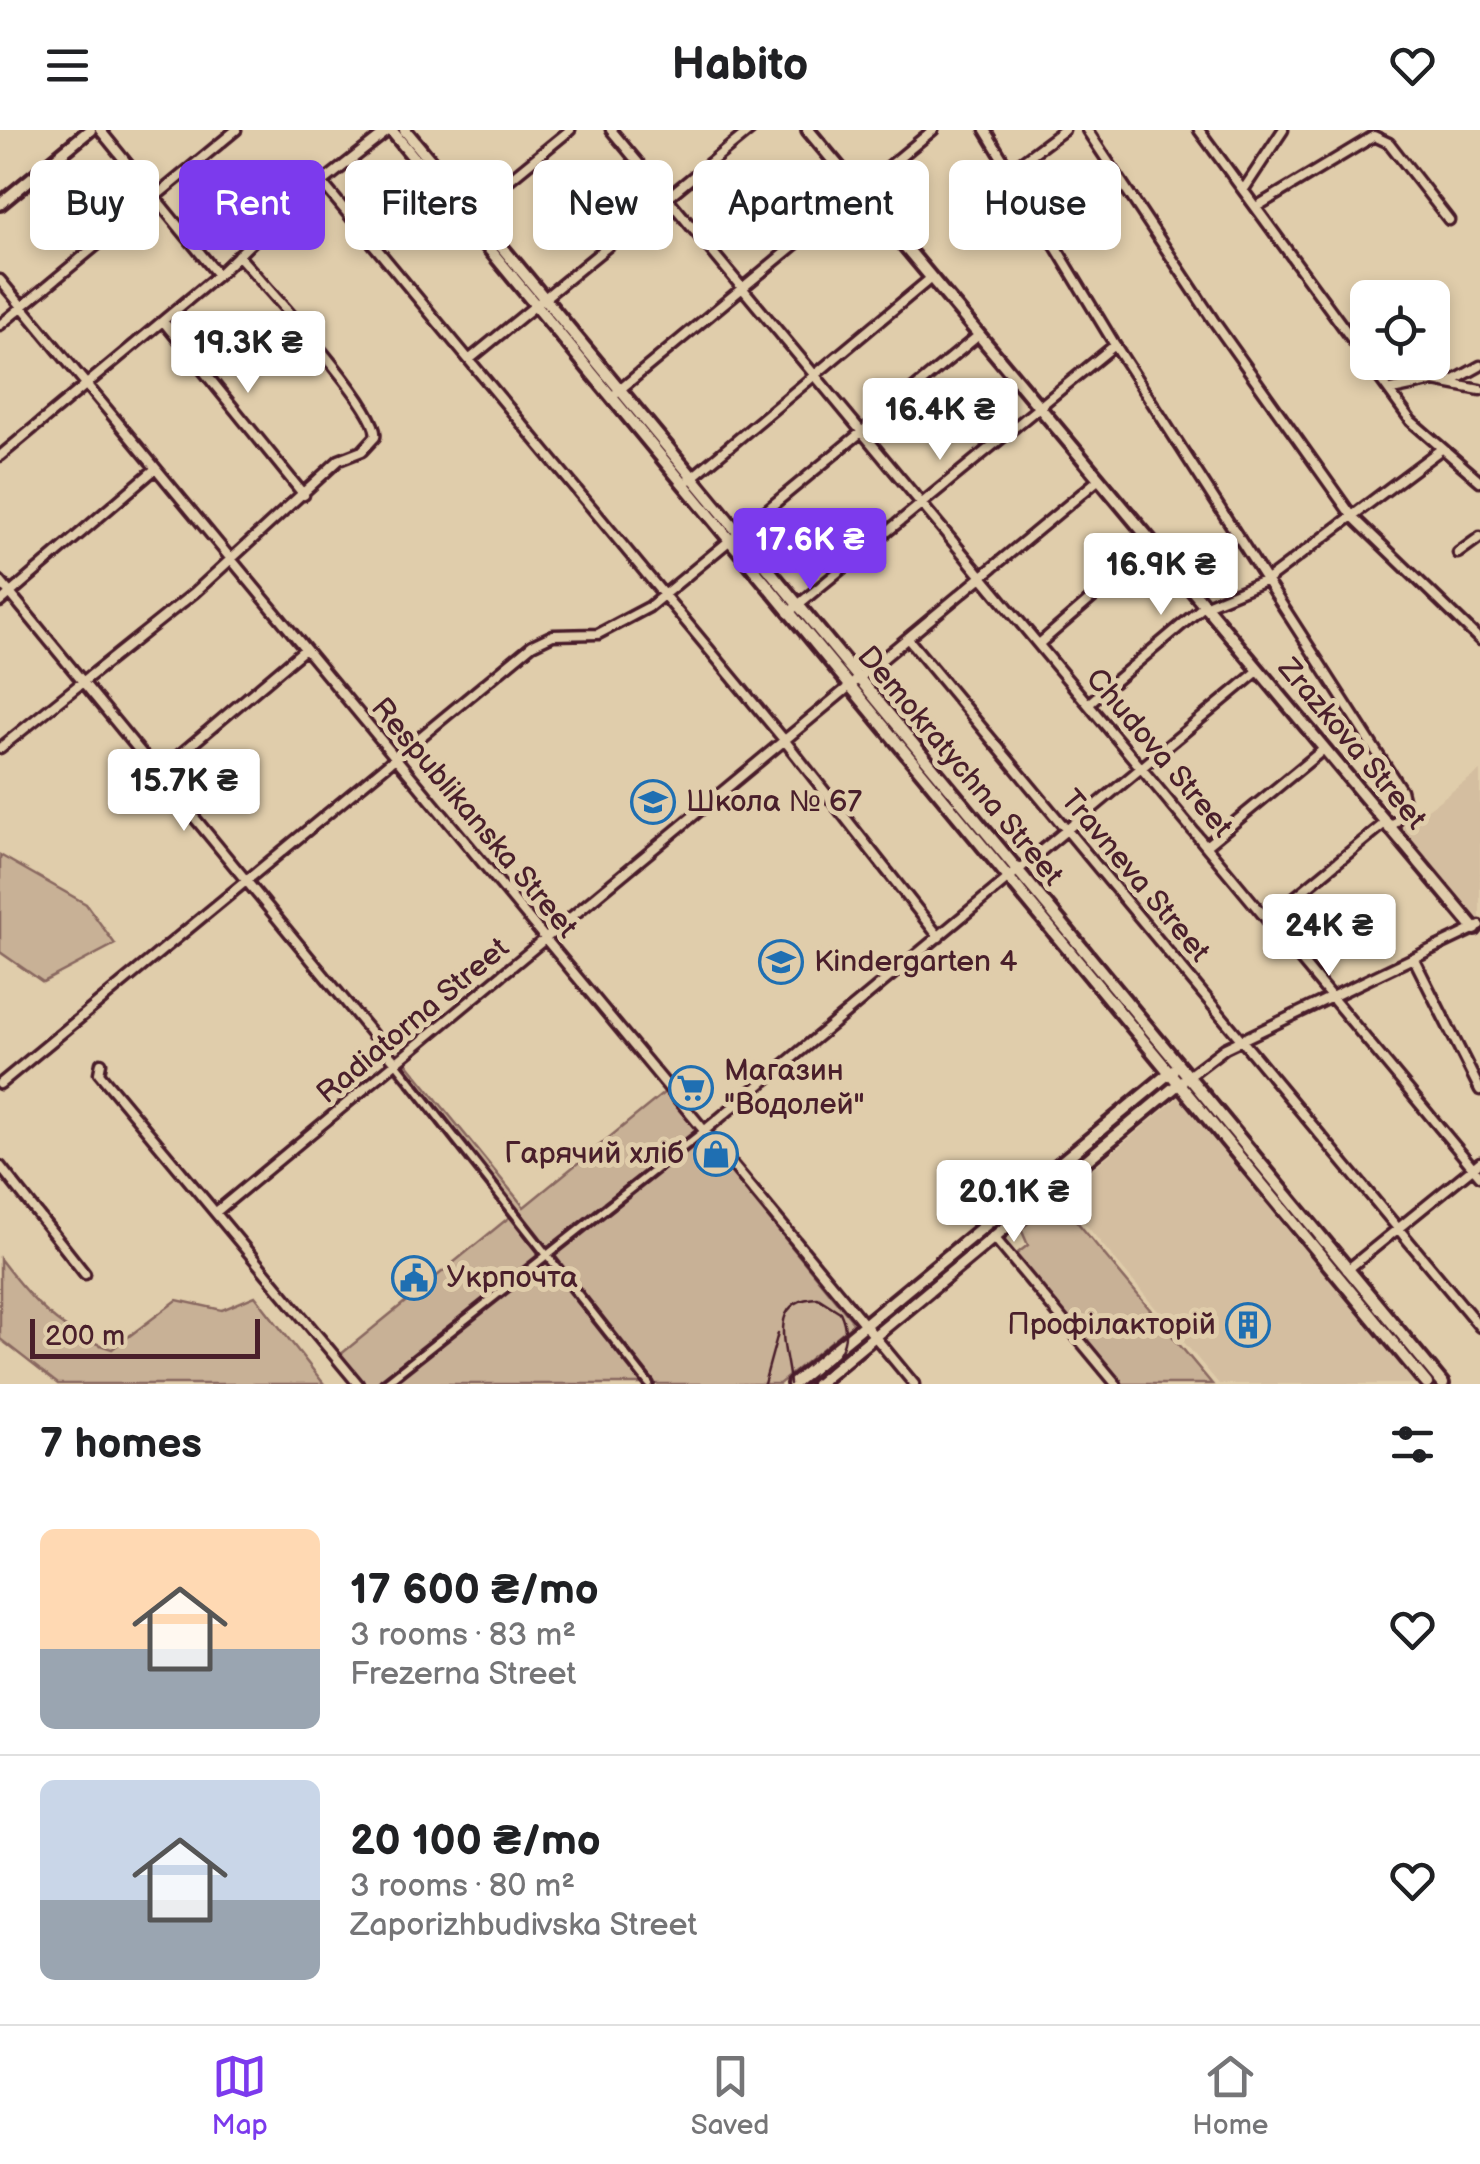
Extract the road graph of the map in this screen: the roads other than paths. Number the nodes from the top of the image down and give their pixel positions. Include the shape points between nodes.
1 (90, 130) edge
2 (100, 130) edge
3 (236, 130) edge
4 (390, 130) edge
5 (405, 130) edge
6 (570, 130) edge
7 (611, 130) edge
8 (750, 130) edge
9 (808, 130) edge
10 (933, 130) edge
11 (985, 130) edge
12 (1064, 130) edge
13 (1086, 130) edge
14 (1199, 130) edge
15 (1284, 130) edge
16 (125, 160) edge
17 (429, 160) edge
18 (636, 160) edge
19 (833, 160) edge
20 (899, 160) edge
21 (1002, 160) edge
22 (1025, 160) edge
23 (513, 177) edge
24 (325, 185) edge
25 (325, 187) edge
26 (1244, 189) junction
27 (159, 192) edge
28 (673, 194) edge
29 (159, 200) edge
30 (0, 204) edge
31 (673, 204) edge
32 (1256, 206) junction
33 (1449, 220) dead end
34 (90, 250) edge
35 (243, 250) edge
36 (501, 250) edge
37 (602, 250) edge
38 (791, 250) edge
39 (908, 250) edge
40 (1057, 250) edge
41 (238, 255) junction
42 (218, 275) junction
43 (931, 278) junction
44 (0, 280) edge
45 (744, 288) junction
46 (539, 300) junction
47 (22, 307) junction
48 (163, 321) junction
49 (0, 325) edge
50 (979, 335) junction
51 (1350, 337) edge
52 (1115, 345) junction
53 (470, 359) junction
54 (1480, 366) edge
55 (816, 376) junction
56 (1383, 380) edge
57 (1452, 382) junction
58 (85, 383) junction
59 (1392, 390) junction
60 (1480, 390) edge
61 (615, 393) junction
62 (1038, 406) junction
63 (861, 432) junction
64 (1440, 450) junction
65 (0, 456) edge
66 (154, 470) junction
67 (1098, 480) junction
68 (1480, 481) edge
69 (687, 482) junction
70 (304, 495) junction
71 (921, 504) junction
72 (1352, 516) junction
73 (732, 537) junction
74 (1480, 537) edge
75 (1152, 546) junction
76 (1458, 553) dead end
77 (228, 558) junction
78 (982, 576) junction
79 (1267, 580) junction
80 (0, 582) edge
81 (10, 594) junction
82 (664, 594) junction
83 (0, 602) edge
84 (1204, 606) junction
85 (792, 610) junction
86 (908, 639) junction
87 (1480, 640) edge
88 (1039, 644) junction
89 (305, 649) junction
90 (1258, 671) junction
91 (82, 682) junction
92 (853, 685) junction
93 (1088, 704) junction
94 (784, 742) junction
95 (0, 748) edge
96 (1324, 749) junction
97 (396, 757) junction
98 (1143, 770) junction
99 (158, 774) junction
100 (1387, 826) junction
101 (1066, 830) junction
102 (1207, 844) junction
103 (1012, 876) junction
104 (247, 880) junction
105 (1267, 920) junction
106 (1477, 927) edge
107 (939, 937) junction
108 (546, 939) junction
109 (1414, 959) junction
110 (1333, 998) junction
111 (1243, 1039) junction
112 (102, 1063) dead end
113 (396, 1063) junction
114 (1197, 1066) junction
115 (1174, 1070) junction
116 (1183, 1081) junction
117 (0, 1084) edge
118 (1480, 1090) edge
119 (704, 1131) junction
120 (1476, 1165) edge
121 (0, 1166) edge
122 (1480, 1176) edge
123 (216, 1212) junction
124 (1398, 1229) junction
125 (993, 1236) junction
126 (547, 1255) junction
127 (1348, 1270) junction
128 (85, 1274) dead end
129 (864, 1326) junction
130 (1480, 1328) edge
131 (874, 1338) junction
132 (358, 1384) edge
133 (384, 1384) edge
134 (649, 1384) edge
135 (793, 1384) edge
136 (818, 1384) edge
137 (914, 1384) edge
138 (1116, 1384) edge
139 (1427, 1384) edge
140 (1443, 1384) edge

1 - 30 street
2 - 16 street
3 - 27 street
4 - 24 street
4 - 46 street, Demokratychna Street
5 - 17 street, Demokratychna Street
6 - 23 street
7 - 18 street, Chudova Street
8 - 28 street
9 - 19 street, Zrazkova Street
10 - 20 street
11 - 21 street
12 - 22 street
13 - 72 street
14 - 26 street
15 - 26 street
25 - 53 street
26 - 32 street
29 - 42 street
31 - 45 street, Chudova Street
32 - 33 street via 1374,136 1389,143
32 - 51 street
34 - 47 street
35 - 41 street
36 - 46 street, Demokratychna Street
37 - 46 street
38 - 45 street
39 - 43 street, Zrazkova Street
40 - 52 street
41 - 42 street
41 - 70 street via 345,380 378,431
42 - 48 street
43 - 50 street, Zrazkova Street
43 - 55 street
44 - 47 street, Respublikanska Street
45 - 55 street, Chudova Street
45 - 61 street
46 - 53 street
46 - 61 street, Demokratychna Street
47 - 49 street
47 - 58 street, Respublikanska Street
48 - 58 street
48 - 70 street
50 - 62 street, Zrazkova Street
50 - 63 street
52 - 62 street
52 - 79 street
53 - 82 street
54 - 57 street
55 - 63 street, Chudova Street
55 - 69 street
56 - 59 street
57 - 59 street
57 - 60 street
58 - 65 street
58 - 66 street, Respublikanska Street
59 - 64 street
61 - 69 street, Demokratychna Street
62 - 67 street, Zrazkova Street
62 - 71 street
63 - 71 street, Chudova Street
63 - 73 street
64 - 68 street
64 - 72 street
66 - 77 street, Respublikanska Street
66 - 81 street
67 - 75 street, Zrazkova Street
67 - 78 street, Radiatorna Street
69 - 73 street, Demokratychna Street
70 - 77 street
71 - 78 street, Chudova Street
71 - 85 street
72 - 79 street
72 - 87 street
73 - 82 street
73 - 85 street, Demokratychna Street
74 - 76 street
75 - 84 street, Zrazkova Street
75 - 88 street
77 - 89 street, Respublikanska Street
77 - 91 street
78 - 86 street, Radiatorna Street
78 - 88 street, Chudova Street
79 - 84 street
79 - 100 street via 1404,797 1403,817
80 - 81 street
81 - 83 street
81 - 91 street
82 - 94 street
82 - 97 street via 598,634 542,637
84 - 90 street, Zrazkova Street
84 - 93 street
85 - 92 street, Demokratychna Street
86 - 92 street, Radiatorna Street
86 - 101 street, Travneva Street
88 - 93 street, Chudova Street
89 - 97 street, Respublikanska Street
89 - 99 street
90 - 96 street, Zrazkova Street
90 - 98 street
91 - 95 street
91 - 99 street
92 - 94 street, Radiatorna Street
92 - 103 street, Demokratychna Street
93 - 98 street, Chudova Street
94 - 107 street
94 - 108 street, Radiatorna Street
96 - 100 street, Zrazkova Street
96 - 102 street
97 - 104 street
97 - 108 street, Respublikanska Street
98 - 101 street
98 - 102 street, Chudova Street
99 - 104 street
100 - 105 street
100 - 106 street, Zrazkova Street
101 - 103 street
101 - 111 street, Travneva Street
102 - 105 street, Chudova Street
103 - 107 street
103 - 115 street, Demokratychna Street
104 - 113 street
104 - 117 street
105 - 110 street, Chudova Street
106 - 109 street
107 - 119 street
108 - 113 street, Radiatorna Street
108 - 119 street, Respublikanska Street
109 - 110 street
109 - 118 street
110 - 111 street
110 - 120 street, Chudova Street
111 - 114 street
111 - 124 street, Travneva Street
112 - 123 street via 100,1073
113 - 123 street, Radiatorna Street
113 - 126 street
114 - 115 street
114 - 116 street
115 - 116 street, Demokratychna Street
115 - 129 street
116 - 125 street
116 - 127 street, Demokratychna Street
116 - 139 street, Demokratychna Street
119 - 126 street
119 - 129 street, Respublikanska Street
120 - 122 street, Chudova Street
120 - 124 street
121 - 128 street
123 - 132 street
124 - 127 street
124 - 130 street, Travneva Street
125 - 131 street
125 - 138 street
126 - 133 street
126 - 134 street
127 - 140 street, Demokratychna Street
129 - 131 street, Respublikanska Street
129 - 135 street
131 - 136 street
131 - 137 street, Respublikanska Street

